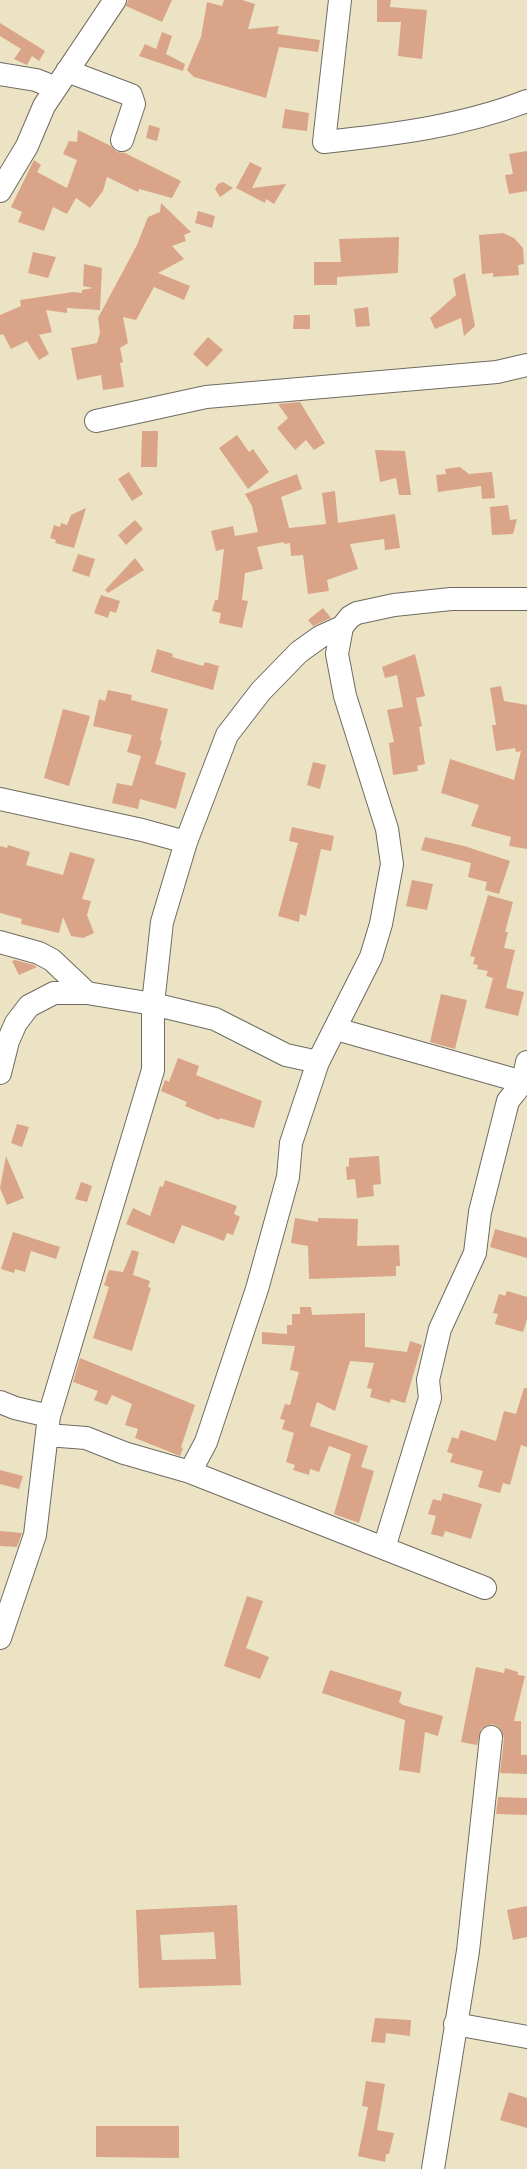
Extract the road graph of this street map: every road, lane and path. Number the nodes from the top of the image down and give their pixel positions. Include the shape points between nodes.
1 (115, 0) edge
2 (340, 0) edge
3 (0, 74) edge
4 (61, 80) junction
5 (527, 101) edge
6 (122, 140) dead end
7 (0, 191) edge
8 (527, 365) edge
9 (96, 421) dead end
10 (527, 599) edge
11 (342, 627) junction
12 (0, 799) edge
13 (186, 842) junction
14 (0, 942) edge
15 (87, 992) junction
16 (153, 1004) junction
17 (336, 1029) junction
18 (318, 1062) junction
19 (0, 1072) edge
20 (525, 1072) edge
21 (0, 1402) edge
22 (48, 1426) junction
23 (190, 1472) junction
24 (384, 1548) junction
25 (485, 1588) dead end
26 (0, 1638) edge
27 (491, 1737) dead end
28 (455, 2024) junction
29 (527, 2036) edge
30 (433, 2169) edge

1 - 4 street
2 - 5 street via 324,142 382,136 450,123
3 - 4 street
4 - 6 street via 125,92 134,99
4 - 7 street
8 - 9 street via 497,372 206,397
10 - 11 street via 451,598 394,605 357,613
11 - 13 street via 320,636 299,652 261,691 227,735
11 - 17 street via 337,654 345,696 386,829 392,864 381,924 370,957
12 - 13 street
13 - 16 street via 162,922
14 - 15 street via 52,960
15 - 16 street
15 - 19 street via 54,993 29,1006 12,1032
16 - 18 street via 215,1019 286,1055
16 - 22 street via 153,1070
17 - 18 street
17 - 20 street
18 - 23 street via 291,1143 288,1177 257,1289 206,1442
20 - 24 street via 508,1101 480,1212 476,1253 440,1329 428,1380 430,1398
21 - 22 street
22 - 23 street
22 - 26 street via 35,1535
23 - 24 street
24 - 25 street
27 - 28 street via 468,1951
28 - 29 street
28 - 30 street

